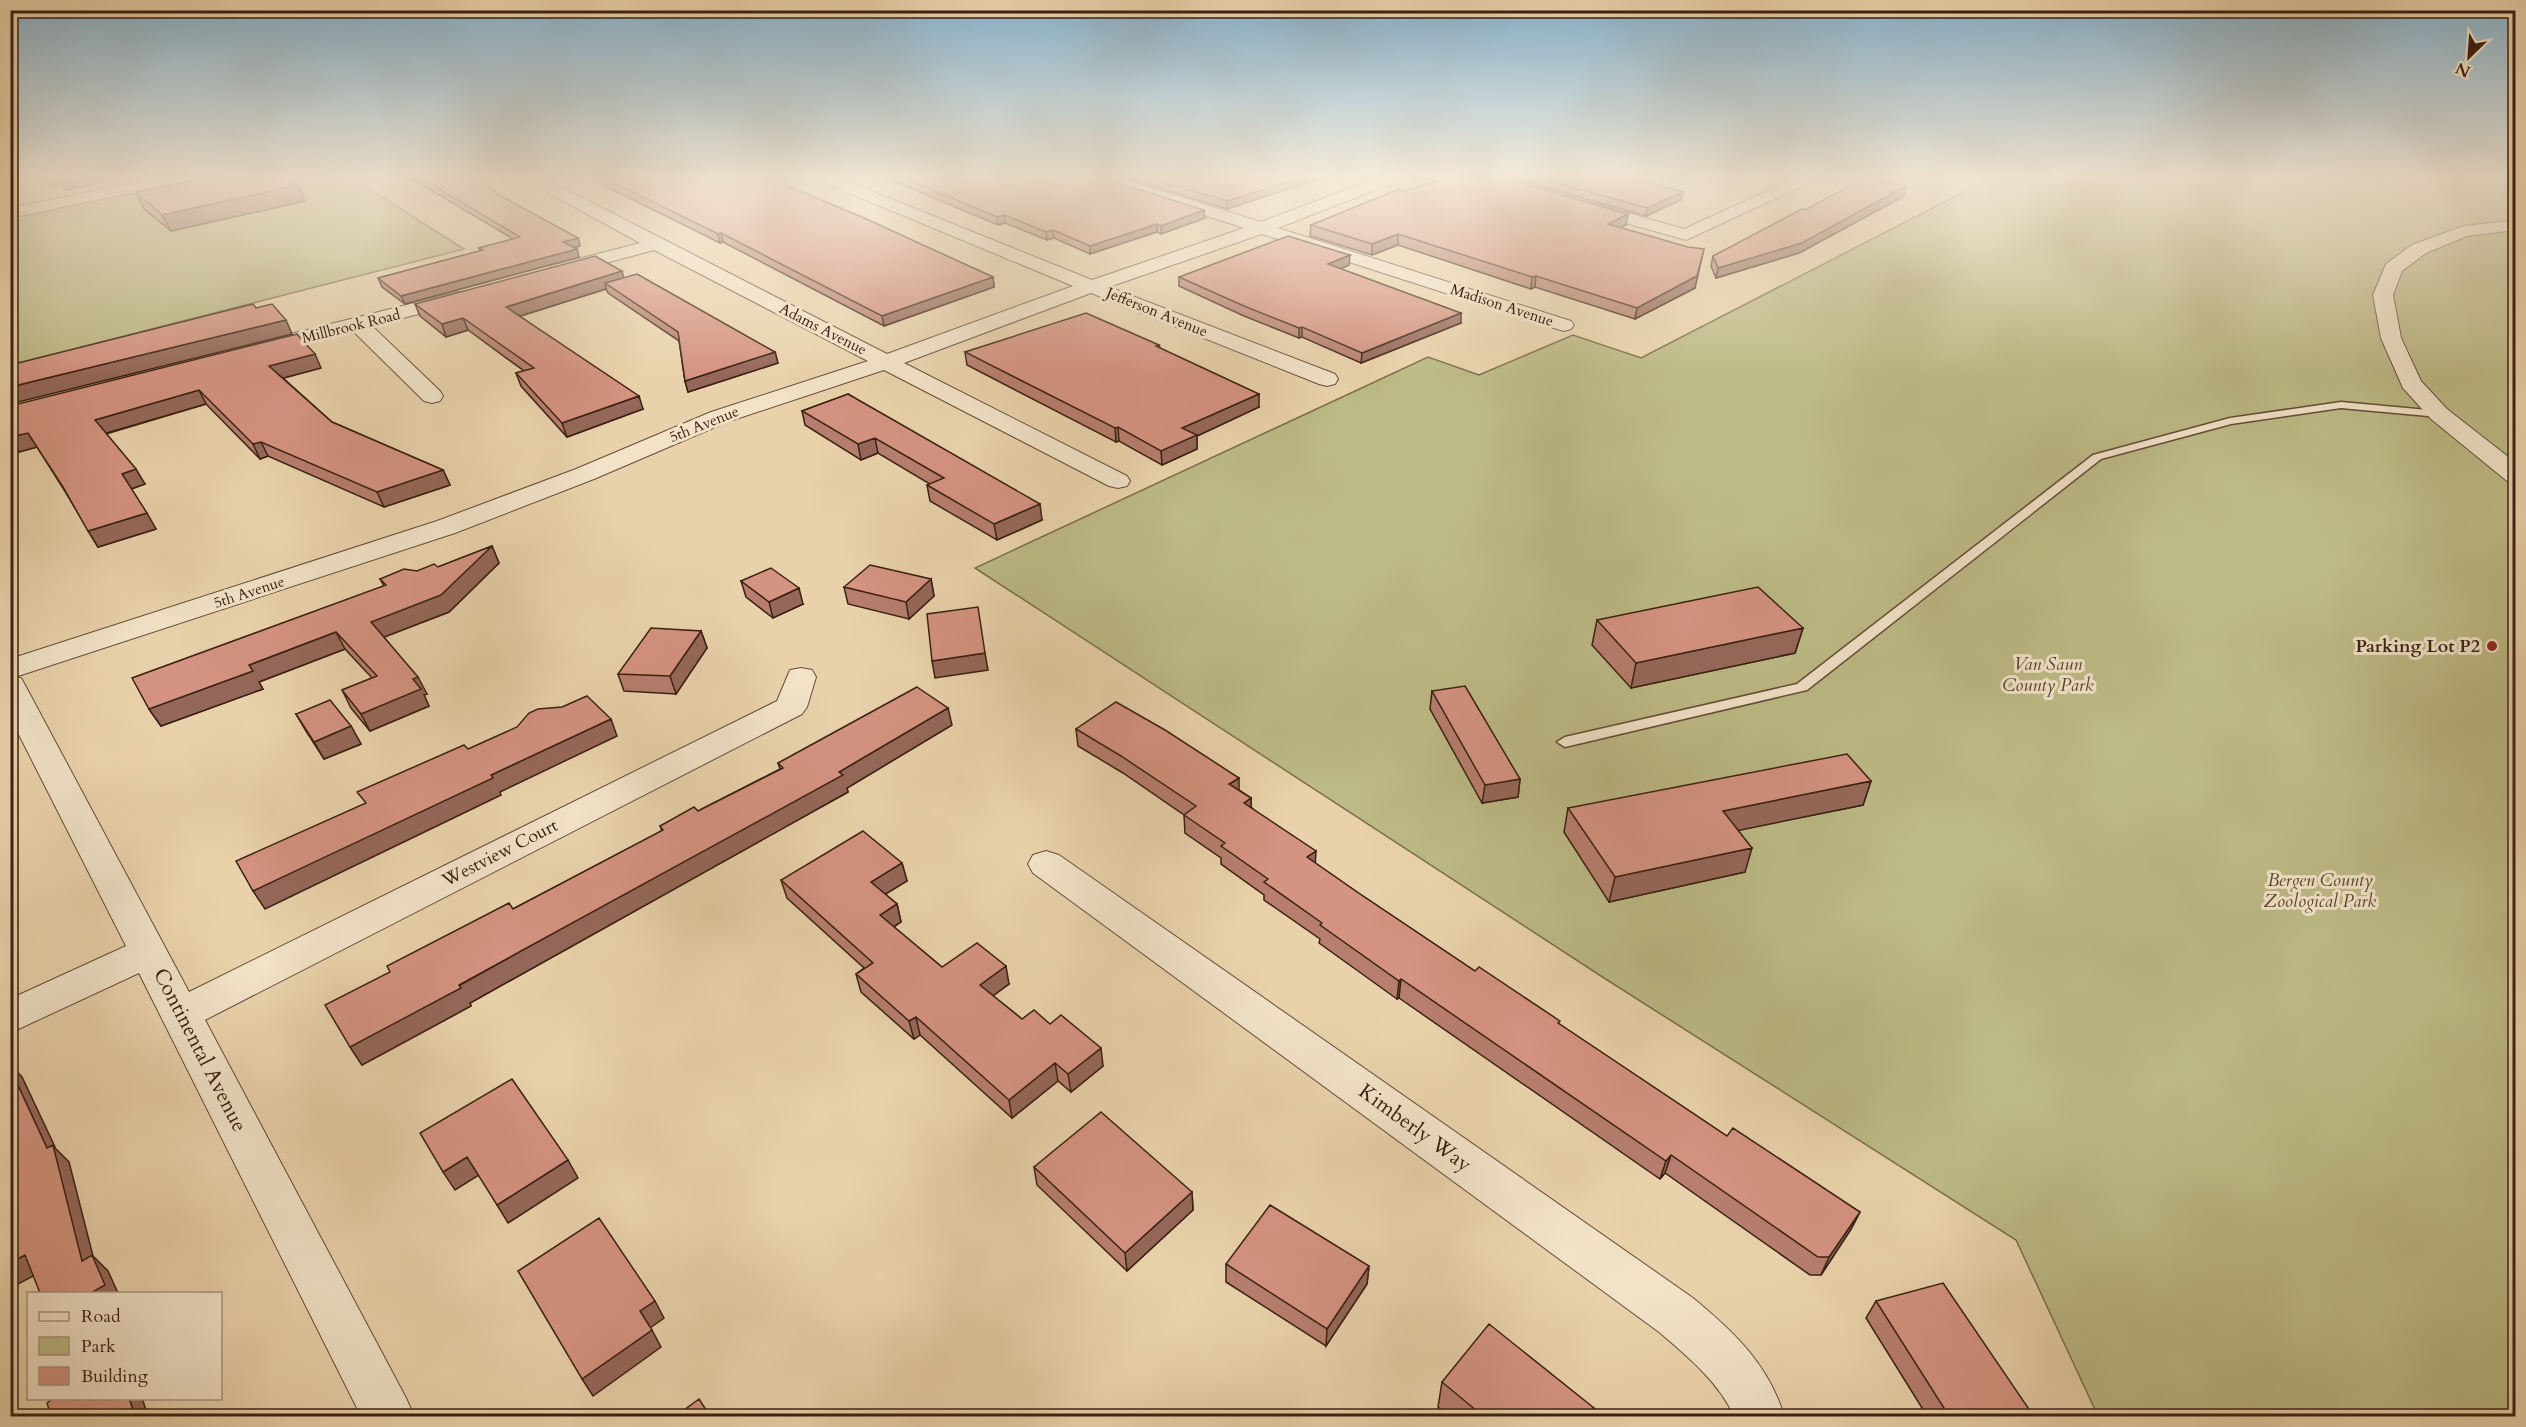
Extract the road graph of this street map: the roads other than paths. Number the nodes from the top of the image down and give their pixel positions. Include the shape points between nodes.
1 (985, 243) edge
2 (1219, 243) edge
3 (1307, 243) edge
4 (2435, 243) edge
5 (656, 244) joint
6 (542, 275) edge
7 (1092, 286) junction
8 (473, 294) edge
9 (359, 325) junction
10 (1564, 325) dead end
11 (244, 352) edge
12 (885, 362) junction
13 (1327, 379) dead end
14 (432, 396) dead end
15 (2439, 414) junction
16 (2516, 476) edge
17 (1118, 481) dead end
18 (10, 669) edge
19 (801, 676) dead end
20 (10, 685) edge
21 (1564, 742) dead end
22 (1046, 864) dead end
23 (149, 952) junction
24 (181, 1014) junction
25 (10, 1017) edge
26 (388, 1416) edge
27 (1759, 1416) edge

1 - 7 street, Jefferson Avenue
2 - 7 street, 5th Avenue
3 - 10 street, Madison Avenue
4 - 15 street via 2393,268 2383,295 2391,338 2411,384
5 - 6 street
5 - 12 street, Adams Avenue
7 - 12 street, 5th Avenue
7 - 13 street, Jefferson Avenue
8 - 9 street, Millbrook Road
9 - 11 street, Millbrook Road
9 - 14 street
12 - 17 street, Adams Avenue
12 - 18 street, 5th Avenue via 719,417 446,527
15 - 16 street
15 - 21 lane via 2341,405 2230,421 2097,457 1802,687
19 - 24 street, Westview Court via 792,707
20 - 23 street, Continental Avenue
22 - 27 street, Kimberly Way via 1676,1315 1723,1356 1754,1398
23 - 24 street, Continental Avenue
23 - 25 street
24 - 26 street, Continental Avenue

